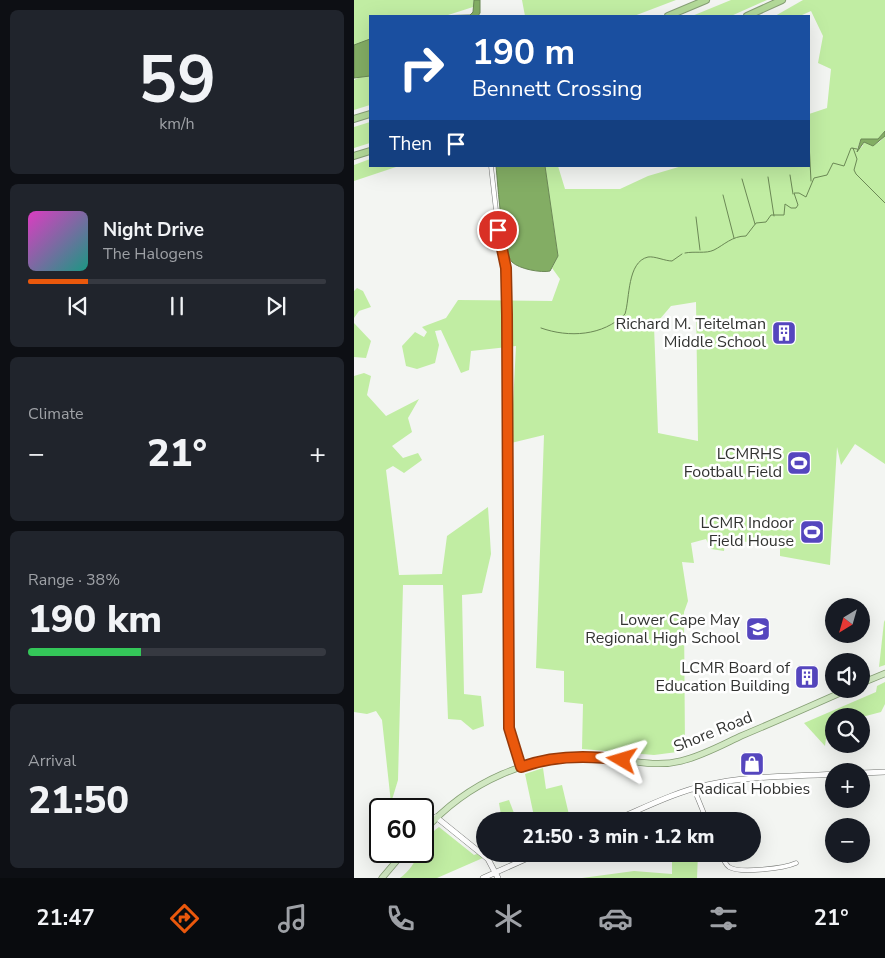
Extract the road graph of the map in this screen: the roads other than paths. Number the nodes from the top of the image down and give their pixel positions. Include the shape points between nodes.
1 (706, 0) edge
2 (782, 0) edge
3 (670, 15) edge
4 (749, 15) edge
5 (369, 114) edge
6 (354, 119) edge
7 (369, 151) edge
8 (354, 156) edge
9 (491, 167) edge
10 (885, 673) edge
11 (870, 680) edge
12 (828, 698) edge
13 (521, 767) junction
14 (885, 772) edge
15 (870, 773) edge
16 (825, 775) edge
17 (694, 789) junction
18 (636, 812) edge
19 (703, 812) edge
20 (436, 817) junction
21 (434, 819) edge
22 (522, 862) edge
23 (725, 862) edge
24 (395, 863) edge
25 (796, 863) dead end
26 (497, 875) edge
27 (382, 878) edge
28 (483, 878) edge

1 - 3 highway
2 - 4 highway
5 - 6 highway
7 - 8 highway
9 - 13 street via 500,246 506,268 508,719
10 - 11 main road
12 - 13 main road, Shore Road via 681,761 649,764 571,757
13 - 20 main road, Shore Road via 462,795
14 - 15 street
16 - 17 street via 732,780
17 - 18 street
17 - 19 street
20 - 21 main road, Shore Road
20 - 26 street via 481,852
22 - 26 street
23 - 25 street via 737,870 786,868
24 - 27 main road
26 - 28 street

